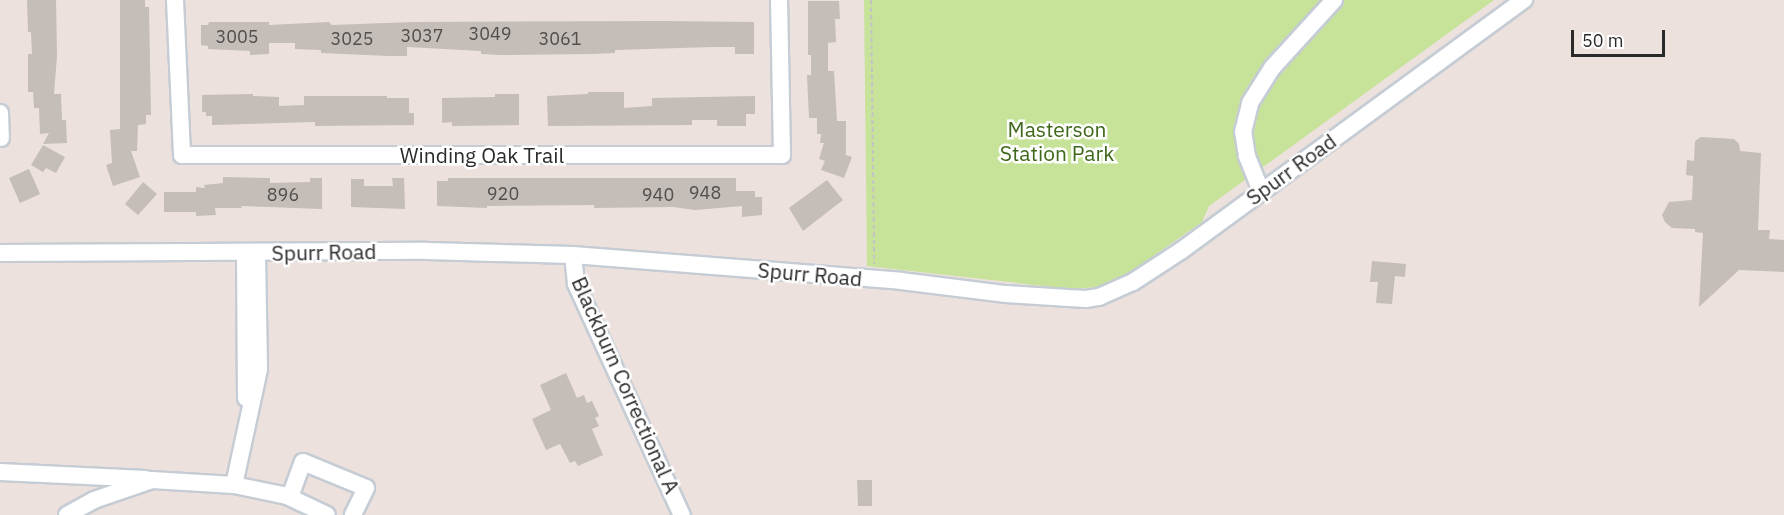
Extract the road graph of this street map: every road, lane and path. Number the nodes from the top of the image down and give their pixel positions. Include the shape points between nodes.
1 (175, 0) edge
2 (778, 0) edge
3 (871, 0) edge
4 (1334, 0) edge
5 (1524, 0) edge
6 (0, 113) edge
7 (1, 138) edge
8 (1261, 191) junction
9 (0, 253) edge
10 (251, 253) junction
11 (573, 255) junction
12 (874, 279) junction
13 (0, 472) edge
14 (152, 480) junction
15 (234, 485) junction
16 (290, 497) junction
17 (67, 515) edge
18 (327, 515) edge
19 (352, 515) edge
20 (682, 515) edge

1 - 2 street, Winding Oak Trail via 182,155 782,155
3 - 12 path
4 - 8 street via 1272,68 1250,103 1243,132 1247,156
5 - 8 street, Spurr Road
6 - 7 street
8 - 12 street, Spurr Road via 1133,282 1099,297 1006,294
9 - 10 street, Spurr Road
10 - 11 street, Spurr Road via 427,251
10 - 15 street via 259,369
11 - 12 street, Spurr Road
11 - 20 street, Blackburn Correctional A via 576,284
13 - 14 street
14 - 15 street
14 - 17 street via 102,496
15 - 16 street
16 - 18 street
16 - 19 street via 303,462 366,488

